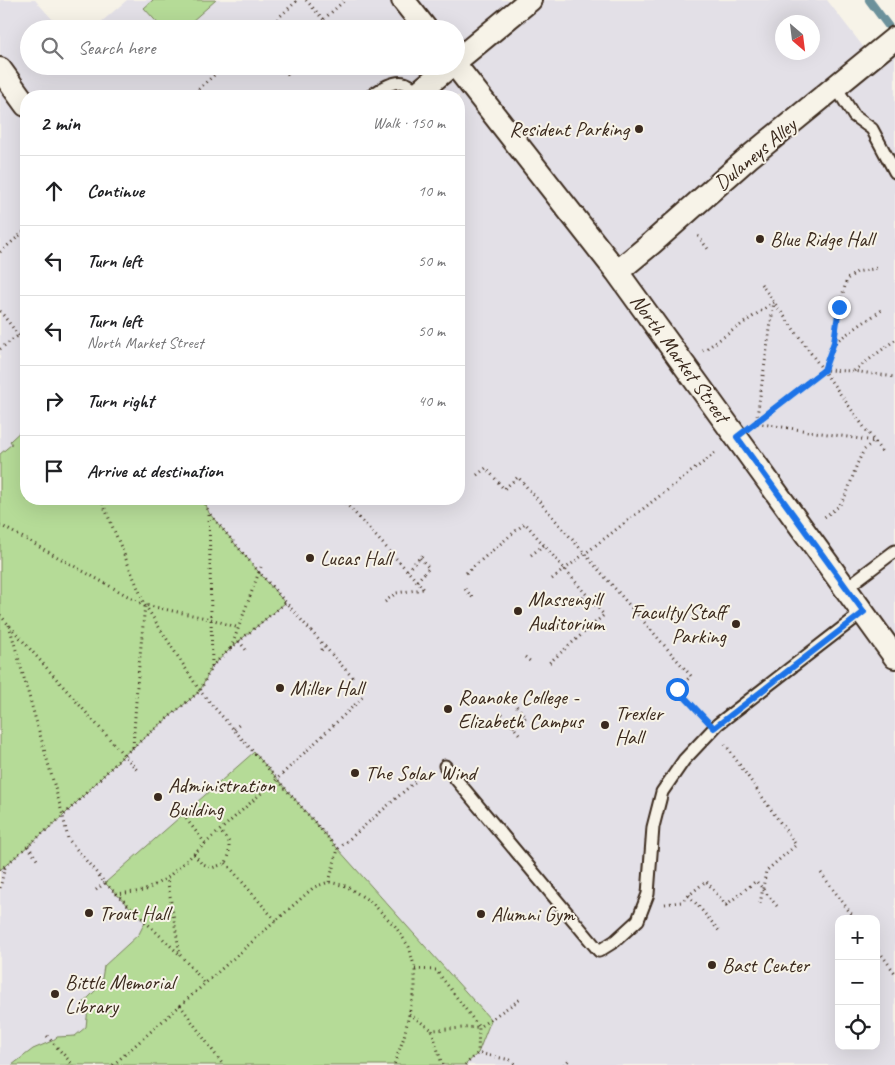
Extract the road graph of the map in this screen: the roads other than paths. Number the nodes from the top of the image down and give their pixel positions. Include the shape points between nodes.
1 (403, 0) edge
2 (530, 0) edge
3 (419, 20) edge
4 (895, 38) edge
5 (465, 54) edge
6 (0, 69) edge
7 (439, 75) edge
8 (463, 75) edge
9 (836, 87) junction
10 (379, 90) edge
11 (412, 90) edge
12 (422, 90) edge
13 (20, 97) edge
14 (895, 172) edge
15 (617, 272) junction
16 (895, 551) edge
17 (846, 588) junction
18 (864, 612) junction
19 (895, 656) edge
20 (445, 766) dead end

1 - 3 street
2 - 5 street
4 - 9 street, Dulaneys Alley
6 - 13 street
7 - 12 street
8 - 15 street, North Market Street
9 - 14 lane via 854,116 872,129
9 - 15 street, Dulaneys Alley via 748,158
10 - 11 lane via 396,82 409,85
15 - 17 street, North Market Street
16 - 17 lane
17 - 18 street, North Market Street
18 - 19 street, North Market Street
18 - 20 lane via 714,728 684,760 662,792 653,827 648,894 638,920 599,951

